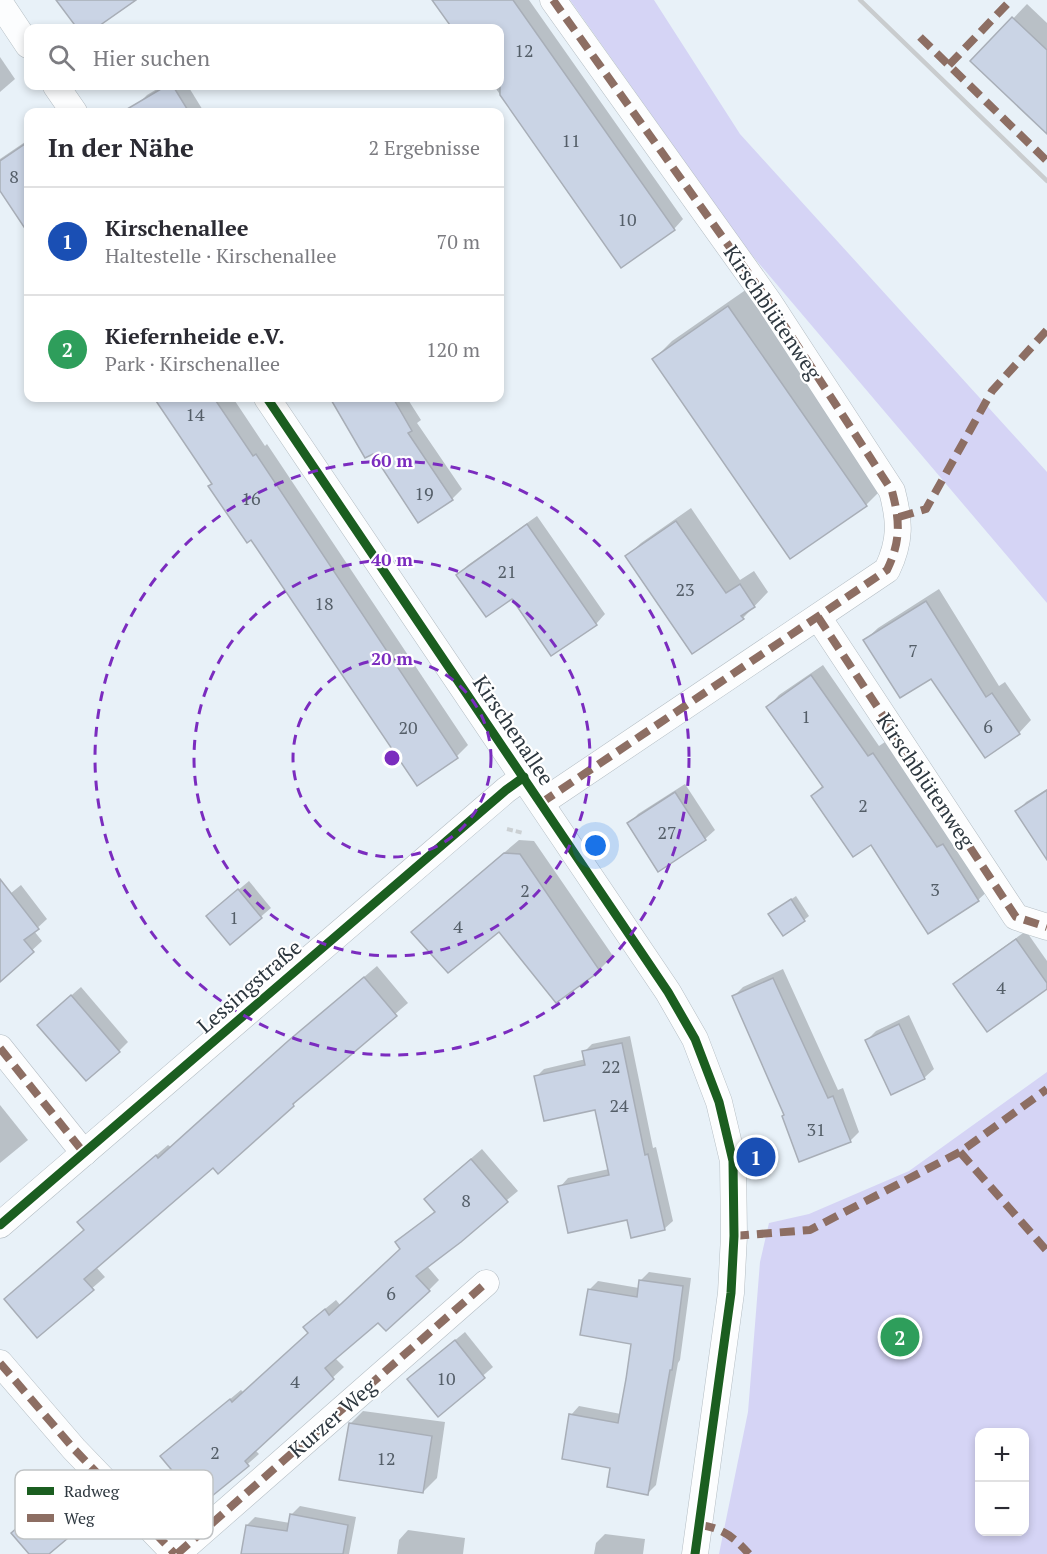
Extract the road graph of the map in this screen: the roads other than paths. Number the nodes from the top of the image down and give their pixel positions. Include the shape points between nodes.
1 (553, 0) edge
2 (0, 3) edge
3 (24, 39) edge
4 (59, 90) edge
5 (71, 108) edge
6 (270, 402) edge
7 (818, 617) junction
8 (524, 777) junction
9 (541, 803) junction
10 (1047, 927) edge
11 (0, 1048) edge
12 (84, 1153) junction
13 (0, 1225) edge
14 (486, 1283) dead end
15 (0, 1363) edge
16 (94, 1470) edge
17 (213, 1522) edge
18 (161, 1539) edge
19 (193, 1539) edge
20 (176, 1554) edge
21 (695, 1554) edge

1 - 7 street, Kirschblütenweg via 769,302 892,491 899,516 896,551 887,570
2 - 3 street
4 - 5 street
6 - 8 street, Kirschenallee
7 - 9 street, Kirschblütenweg
7 - 10 street, Kirschblütenweg via 1016,916
8 - 9 street, Kirschenallee
8 - 12 street, Lessingstraße
9 - 21 street, Kirschenallee via 668,992 695,1039 719,1102 733,1161 731,1293
11 - 12 street
12 - 13 street, Lessingstraße
14 - 17 street, Kurzer Weg
15 - 16 street, Kurzer Weg
18 - 20 street, Kurzer Weg
19 - 20 street, Kurzer Weg

